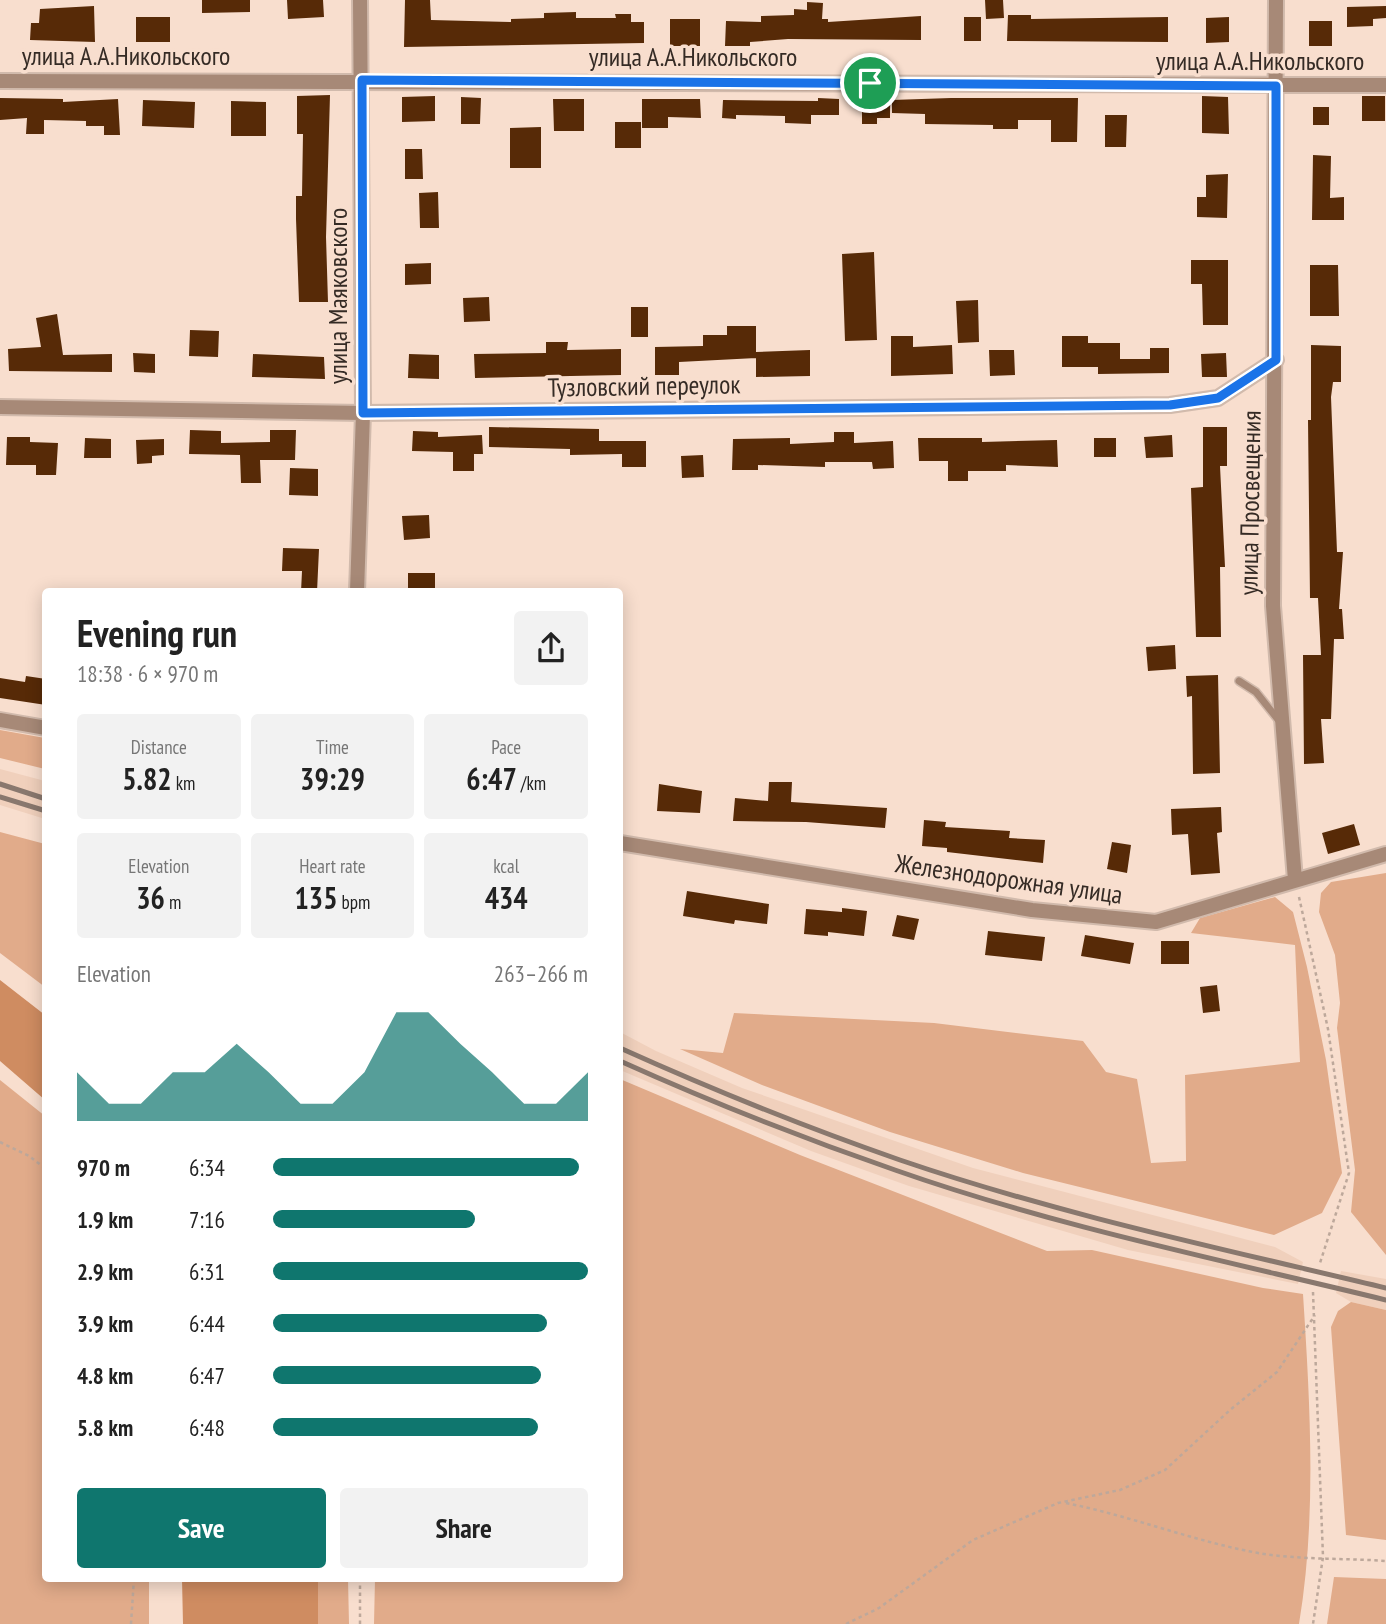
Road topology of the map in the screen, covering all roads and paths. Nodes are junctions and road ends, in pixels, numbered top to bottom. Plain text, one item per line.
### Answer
1 (360, 0) edge
2 (1276, 0) edge
3 (362, 80) junction
4 (0, 81) edge
5 (1386, 85) edge
6 (1276, 86) junction
7 (1276, 360) junction
8 (0, 407) edge
9 (363, 413) junction
10 (357, 588) edge
11 (1239, 681) dead end
12 (0, 720) edge
13 (1283, 726) junction
14 (42, 727) edge
15 (623, 843) edge
16 (1386, 854) edge
17 (1295, 880) junction
18 (0, 1142) edge
19 (42, 1166) edge
20 (1320, 1263) dead end
21 (1313, 1292) dead end
22 (1315, 1315) junction
23 (1063, 1502) junction
24 (1323, 1557) junction
25 (1386, 1561) edge
26 (134, 1582) edge
27 (360, 1582) edge
28 (131, 1624) edge
29 (360, 1624) edge
30 (846, 1624) edge
31 (1313, 1624) edge

1 - 3 street, улица Маяковского
2 - 6 street, улица Просвещения
3 - 4 street, улица А.А.Никольского
3 - 6 street, улица А.А.Никольского
3 - 9 street, улица Маяковского
5 - 6 street, улица А.А.Никольского
6 - 7 street, улица Просвещения
7 - 9 street, Тузловский переулок
7 - 13 street, улица Просвещения
8 - 9 street, Тузловский переулок
9 - 10 street, улица Маяковского
11 - 13 lane
12 - 14 street
13 - 17 street, улица Просвещения
15 - 17 street, Железнодорожная улица
16 - 17 street, Железнодорожная улица
17 - 20 path
18 - 19 path
21 - 22 path
22 - 23 path
22 - 24 path
23 - 24 path
23 - 30 path
24 - 25 path
24 - 31 path
26 - 28 path
27 - 29 path

